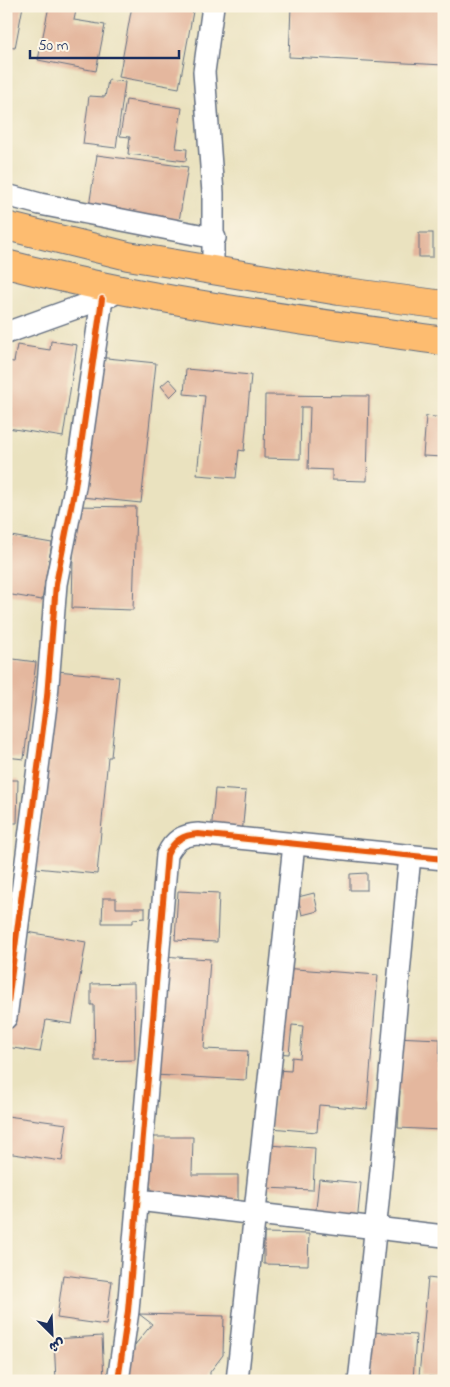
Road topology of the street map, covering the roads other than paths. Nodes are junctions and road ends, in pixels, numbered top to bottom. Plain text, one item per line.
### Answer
1 (213, 6) edge
2 (6, 194) edge
3 (6, 226) edge
4 (214, 238) junction
5 (6, 264) edge
6 (213, 271) junction
7 (113, 295) junction
8 (444, 305) edge
9 (6, 333) edge
10 (444, 341) edge
11 (294, 844) junction
12 (410, 856) junction
13 (444, 859) edge
14 (6, 1018) edge
15 (138, 1200) junction
16 (255, 1214) junction
17 (377, 1228) junction
18 (444, 1236) edge
19 (118, 1381) edge
20 (237, 1381) edge
21 (359, 1381) edge

1 - 4 street
2 - 4 street
3 - 6 highway
4 - 6 street
5 - 7 highway
6 - 8 highway
7 - 9 street
7 - 10 highway
7 - 14 street
11 - 12 street
11 - 15 street
11 - 16 street
12 - 13 street
12 - 17 street
15 - 16 street
15 - 19 street
16 - 17 street
16 - 20 street
17 - 18 street
17 - 21 street

